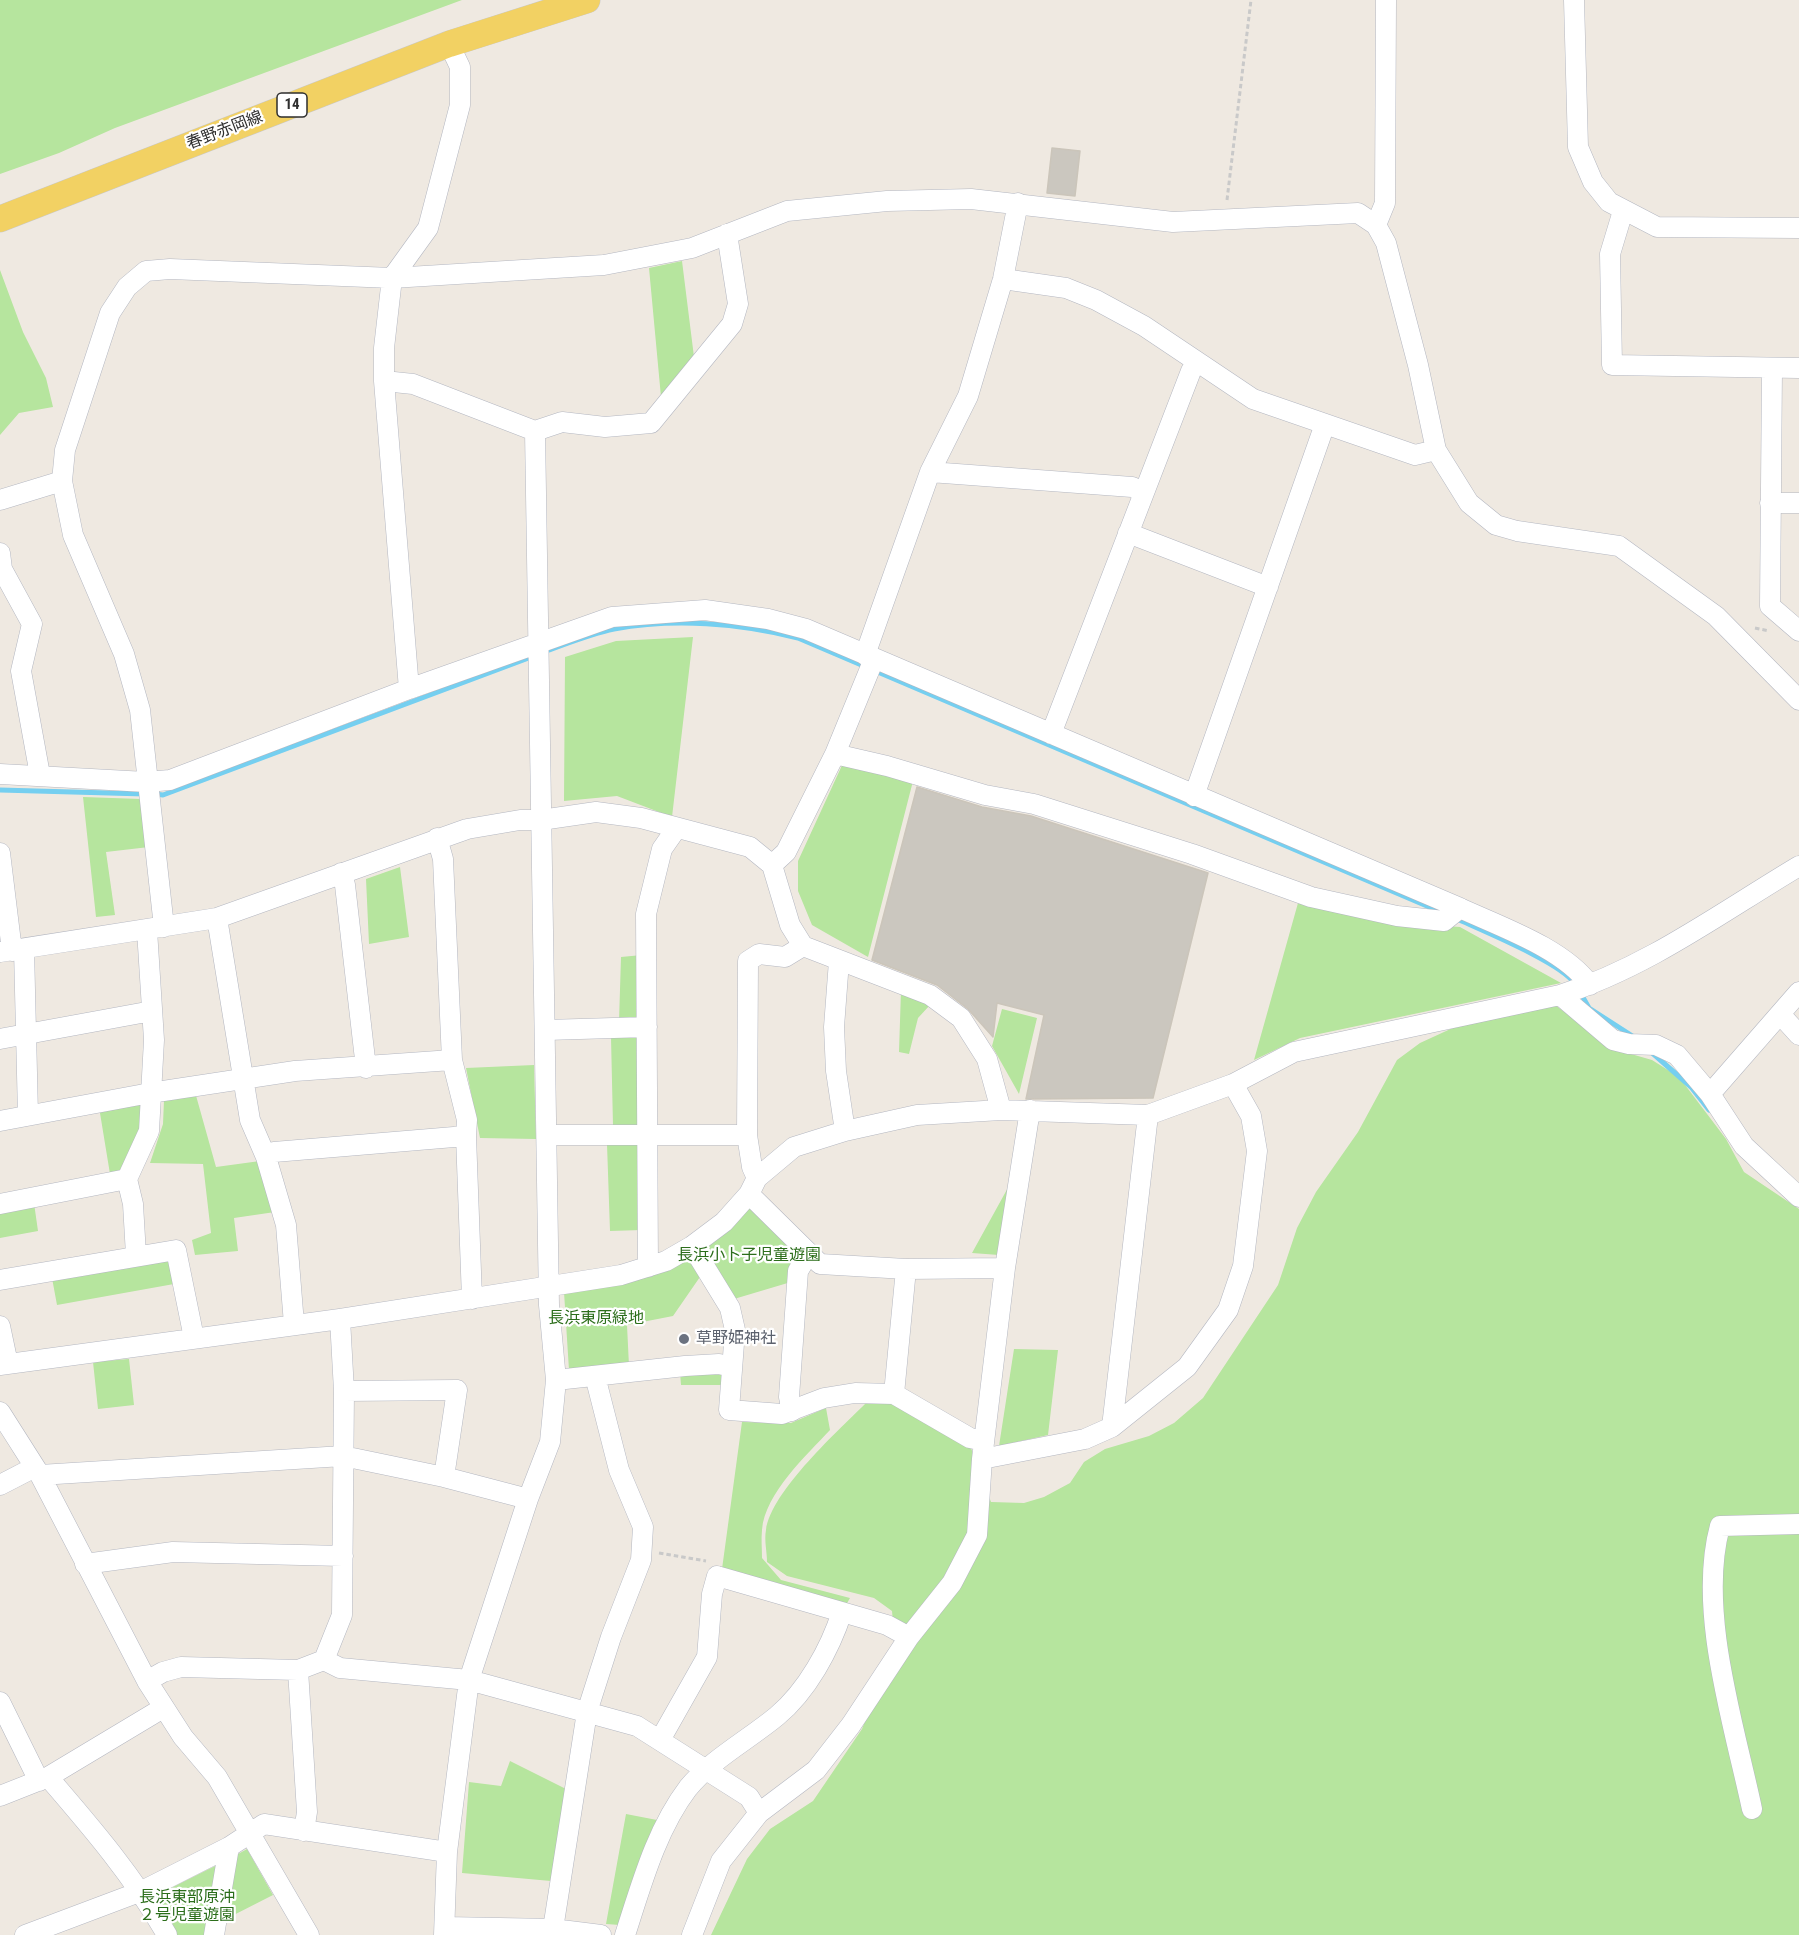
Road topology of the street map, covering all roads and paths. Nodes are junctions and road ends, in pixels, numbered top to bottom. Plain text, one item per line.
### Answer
1 (587, 0) edge
2 (1251, 0) edge
3 (1386, 0) edge
4 (1574, 0) edge
5 (449, 44) junction
6 (1018, 203) junction
7 (1623, 211) junction
8 (0, 219) edge
9 (1224, 219) junction
10 (1376, 225) junction
11 (1799, 228) edge
12 (727, 234) junction
13 (392, 278) junction
14 (1003, 279) junction
15 (1197, 362) junction
16 (1772, 368) junction
17 (1799, 368) edge
18 (384, 381) junction
19 (1325, 424) junction
20 (535, 431) junction
21 (1436, 450) junction
22 (930, 472) junction
23 (62, 481) junction
24 (1144, 492) junction
25 (0, 500) edge
26 (1770, 502) junction
27 (1799, 503) edge
28 (1128, 532) junction
29 (0, 553) edge
30 (1268, 587) junction
31 (1793, 626) edge
32 (1729, 629) junction
33 (539, 651) junction
34 (870, 657) junction
35 (410, 688) junction
36 (1799, 700) edge
37 (1051, 734) junction
38 (835, 754) junction
39 (0, 774) edge
40 (40, 775) junction
41 (146, 782) junction
42 (1194, 796) junction
43 (541, 820) junction
44 (676, 829) junction
45 (437, 838) junction
46 (1, 863) edge
47 (772, 866) junction
48 (1797, 870) edge
49 (341, 873) junction
50 (1460, 908) junction
51 (217, 918) junction
52 (155, 928) junction
53 (803, 946) junction
54 (12, 951) edge
55 (839, 961) junction
56 (1576, 990) junction
57 (1799, 992) edge
58 (152, 1011) junction
59 (1780, 1014) junction
60 (647, 1027) junction
61 (546, 1030) junction
62 (26, 1035) junction
63 (1799, 1035) edge
64 (0, 1039) edge
65 (452, 1060) junction
66 (366, 1068) junction
67 (242, 1081) junction
68 (1233, 1084) junction
69 (150, 1093) junction
70 (1710, 1094) junction
71 (1001, 1110) junction
72 (1030, 1110) junction
73 (28, 1115) junction
74 (1148, 1115) junction
75 (0, 1120) edge
76 (845, 1131) junction
77 (647, 1134) junction
78 (547, 1135) junction
79 (747, 1135) junction
80 (466, 1136) junction
81 (266, 1157) junction
82 (127, 1179) junction
83 (753, 1186) junction
84 (1799, 1197) edge
85 (0, 1204) edge
86 (692, 1246) junction
87 (808, 1253) junction
88 (136, 1255) junction
89 (648, 1267) junction
90 (1005, 1268) junction
91 (906, 1269) junction
92 (0, 1280) edge
93 (549, 1285) junction
94 (472, 1299) junction
95 (340, 1320) junction
96 (294, 1324) junction
97 (0, 1326) edge
98 (194, 1338) junction
99 (4, 1364) edge
100 (732, 1367) junction
101 (595, 1376) junction
102 (556, 1380) junction
103 (344, 1391) junction
104 (894, 1394) junction
105 (792, 1411) junction
106 (0, 1412) edge
107 (1112, 1427) junction
108 (983, 1450) junction
109 (344, 1456) junction
110 (36, 1471) junction
111 (444, 1477) junction
112 (0, 1485) edge
113 (528, 1499) junction
114 (1799, 1524) edge
115 (642, 1550) junction
116 (343, 1556) junction
117 (85, 1564) junction
118 (717, 1576) junction
119 (842, 1612) junction
120 (909, 1637) junction
121 (324, 1660) junction
122 (298, 1671) junction
123 (469, 1680) junction
124 (147, 1681) junction
125 (0, 1702) edge
126 (163, 1708) junction
127 (587, 1712) junction
128 (660, 1740) junction
129 (707, 1770) junction
130 (43, 1779) junction
131 (0, 1796) edge
132 (1752, 1809) dead end
133 (759, 1813) junction
134 (304, 1831) junction
135 (249, 1832) junction
136 (229, 1847) junction
137 (447, 1852) junction
138 (142, 1891) junction
139 (552, 1929) junction
140 (445, 1931) edge
141 (25, 1935) edge
142 (167, 1935) edge
143 (214, 1935) edge
144 (309, 1935) edge
145 (601, 1935) edge
146 (625, 1935) edge
147 (692, 1935) edge

1 - 5 main road, 春野赤岡線 / 14
2 - 9 path
3 - 10 street
4 - 7 street
5 - 8 main road, 春野赤岡線 / 14
5 - 13 street
6 - 9 street
6 - 12 street
6 - 14 street
7 - 11 street
7 - 16 street
9 - 10 street
10 - 21 street
12 - 13 street
12 - 20 street
13 - 18 street
13 - 23 street
14 - 15 street
14 - 22 street
15 - 19 street
15 - 24 street
16 - 17 street
16 - 26 street
18 - 20 street
18 - 35 street
19 - 21 street
19 - 30 street
20 - 33 street
21 - 32 street
22 - 24 street
22 - 34 street
23 - 25 street
23 - 41 street
24 - 28 street
26 - 27 street
26 - 31 street
28 - 30 street
28 - 37 street
29 - 40 street
30 - 42 street
31 - 32 path
32 - 36 street
33 - 34 street
33 - 35 street
33 - 43 street
34 - 37 street
34 - 38 street
35 - 41 street
37 - 42 street
38 - 47 street
38 - 50 street
39 - 40 street
40 - 41 street
41 - 52 street
42 - 50 street
43 - 44 street
43 - 45 street
43 - 61 street
44 - 47 street
44 - 60 street
45 - 49 street
45 - 65 street
46 - 54 street
47 - 53 street
48 - 56 street
49 - 51 street
49 - 66 street
50 - 56 street
51 - 52 street
51 - 67 street
52 - 54 street
52 - 58 street
53 - 55 street
53 - 79 street
54 - 62 street
55 - 71 street
55 - 76 street
56 - 68 street
56 - 70 street
57 - 59 street
58 - 62 street
58 - 69 street
59 - 63 street
59 - 70 street
60 - 61 street
60 - 77 street
61 - 78 street
62 - 64 street
62 - 73 street
65 - 66 street
65 - 80 street
66 - 67 street
67 - 69 street
67 - 81 street
68 - 74 street
68 - 107 street
69 - 73 street
69 - 82 street
70 - 84 street
71 - 72 street
71 - 76 street
72 - 74 street
72 - 90 street
73 - 75 street
74 - 107 street
76 - 83 street
77 - 78 street
77 - 79 street
77 - 89 street
78 - 93 street
79 - 83 street
80 - 81 street
80 - 94 street
81 - 96 street
82 - 85 street
82 - 88 street
83 - 86 street
83 - 87 street
86 - 89 street
86 - 100 street
87 - 91 street
87 - 105 street
88 - 92 street
88 - 98 street
89 - 93 street
90 - 91 street
90 - 108 street
91 - 104 street
93 - 94 street
93 - 102 street
94 - 95 street
95 - 96 street
95 - 103 street
96 - 98 street
97 - 99 street
98 - 99 street
100 - 101 street
100 - 105 street
101 - 102 street
101 - 115 street
102 - 113 street
103 - 109 street
103 - 111 street
104 - 105 street
104 - 108 street
106 - 110 street
107 - 108 street
108 - 120 street
109 - 110 street
109 - 111 street
109 - 116 street
110 - 112 street
110 - 117 street
111 - 113 street
113 - 123 street
114 - 132 street
115 - 118 path
115 - 127 street
116 - 117 street
116 - 121 street
117 - 124 street
118 - 119 street
118 - 128 street
119 - 120 street
119 - 129 street
120 - 133 street
121 - 122 street
121 - 123 street
122 - 124 street
122 - 134 street
123 - 127 street
123 - 137 street
124 - 126 street
125 - 130 street
126 - 130 street
126 - 135 street
127 - 128 street
127 - 139 street
128 - 129 street
129 - 133 street
129 - 146 street
130 - 131 street
130 - 138 street
133 - 147 street
134 - 135 street
134 - 137 street
135 - 136 street
135 - 144 street
136 - 138 street
136 - 143 street
137 - 140 street
138 - 141 street
138 - 142 street
139 - 140 street
139 - 145 street

